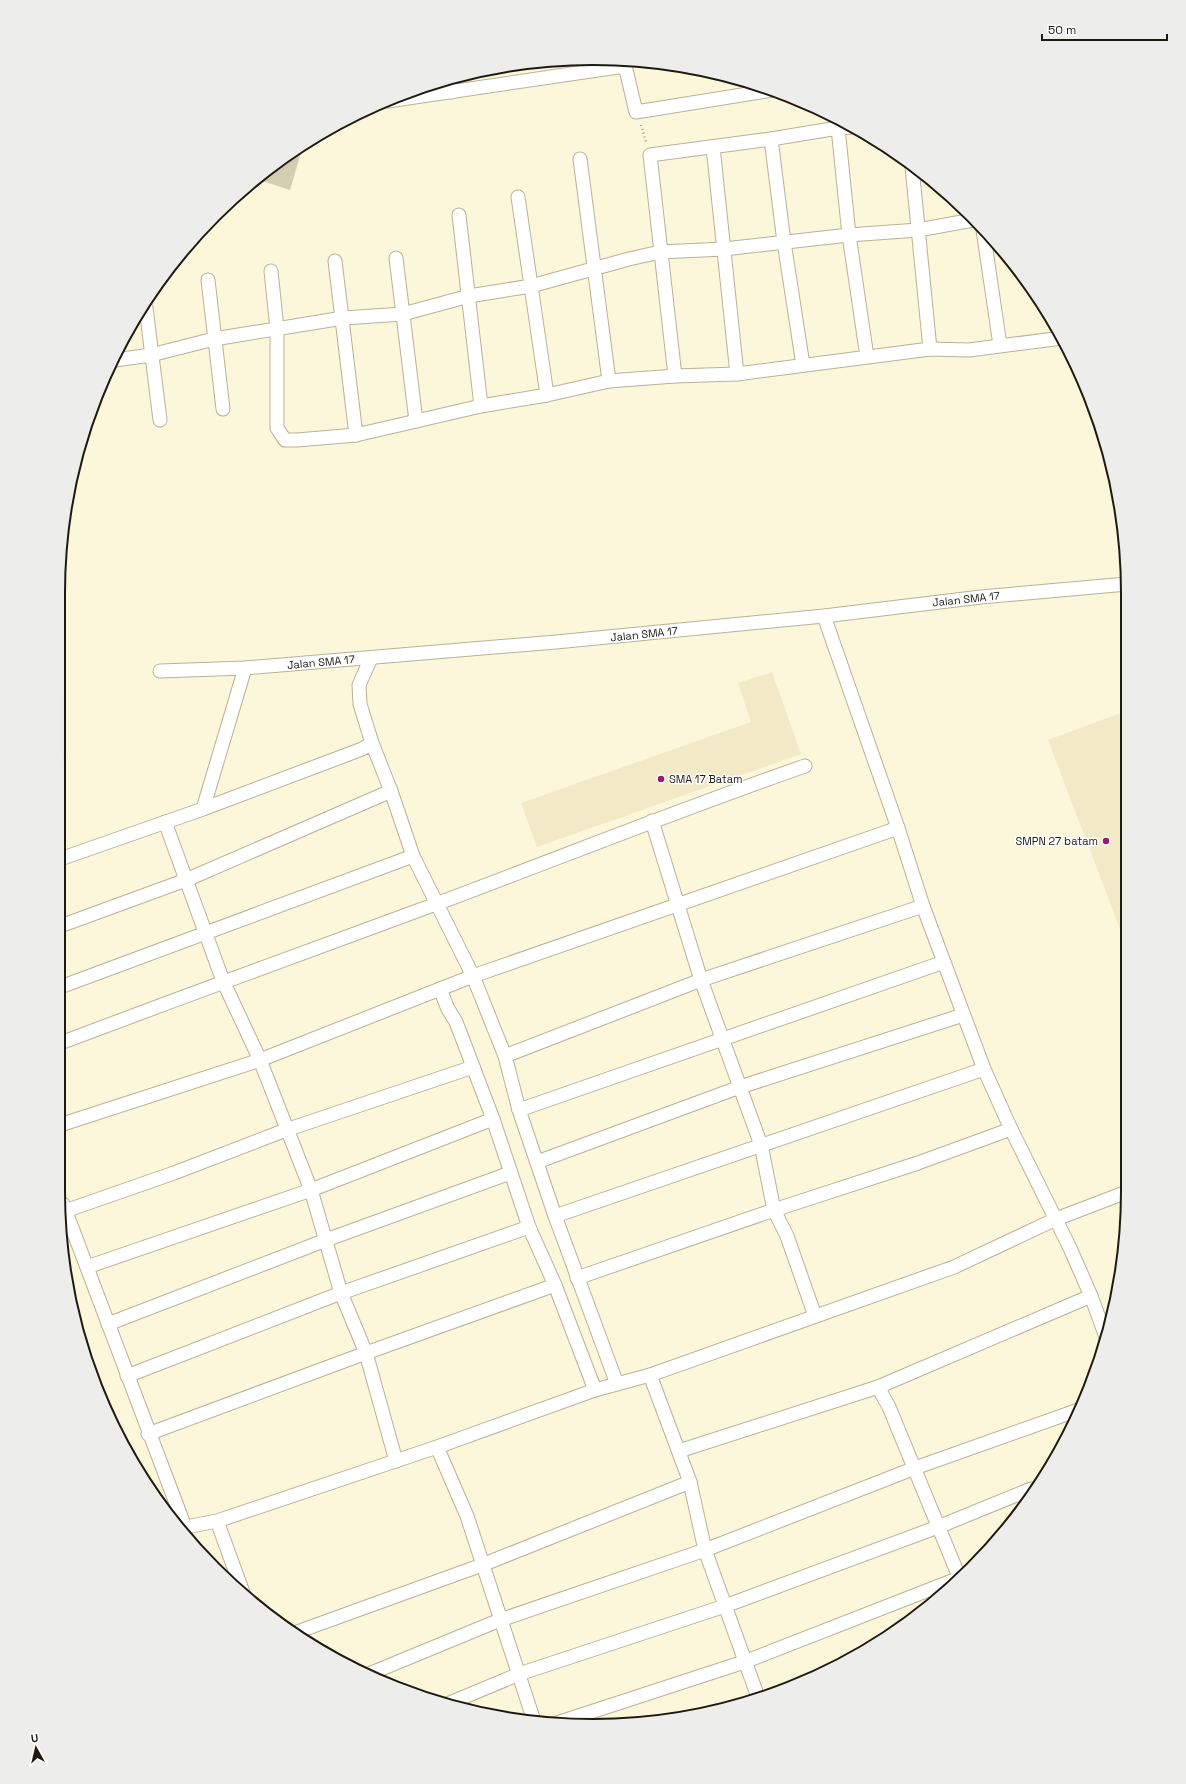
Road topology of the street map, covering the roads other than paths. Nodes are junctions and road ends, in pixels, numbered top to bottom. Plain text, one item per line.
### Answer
1 (614, 66) edge
2 (624, 66) edge
3 (451, 85) edge
4 (452, 92) junction
5 (760, 92) edge
6 (410, 98) edge
7 (838, 128) junction
8 (842, 128) edge
9 (771, 139) junction
10 (712, 147) junction
11 (580, 159) dead end
12 (913, 173) edge
13 (518, 197) dead end
14 (459, 216) dead end
15 (967, 221) edge
16 (918, 230) junction
17 (849, 235) junction
18 (983, 238) edge
19 (784, 242) junction
20 (724, 249) junction
21 (660, 252) junction
22 (396, 258) dead end
23 (335, 262) dead end
24 (595, 269) junction
25 (271, 271) dead end
26 (208, 280) dead end
27 (531, 286) junction
28 (469, 296) junction
29 (146, 312) edge
30 (403, 314) junction
31 (343, 318) junction
32 (277, 329) junction
33 (1056, 339) edge
34 (214, 340) junction
35 (1000, 345) junction
36 (930, 349) junction
37 (151, 355) junction
38 (867, 357) junction
39 (119, 359) edge
40 (803, 365) junction
41 (737, 374) junction
42 (675, 376) junction
43 (609, 382) junction
44 (547, 395) junction
45 (481, 406) junction
46 (223, 409) dead end
47 (160, 420) dead end
48 (416, 421) junction
49 (356, 435) junction
50 (1121, 585) edge
51 (824, 616) junction
52 (371, 658) junction
53 (245, 668) junction
54 (160, 671) dead end
55 (372, 743) junction
56 (805, 766) dead end
57 (391, 791) junction
58 (203, 808) junction
59 (652, 821) junction
60 (165, 822) junction
61 (898, 828) junction
62 (413, 856) junction
63 (65, 857) edge
64 (186, 880) junction
65 (437, 904) junction
66 (677, 904) junction
67 (923, 906) junction
68 (65, 924) edge
69 (206, 933) junction
70 (944, 962) junction
71 (473, 976) junction
72 (701, 980) junction
73 (223, 981) junction
74 (65, 985) edge
75 (440, 989) junction
76 (963, 1015) junction
77 (722, 1040) junction
78 (65, 1041) edge
79 (505, 1056) junction
80 (260, 1060) junction
81 (473, 1067) junction
82 (984, 1069) junction
83 (740, 1087) junction
84 (519, 1110) junction
85 (493, 1119) junction
86 (65, 1123) edge
87 (1011, 1129) junction
88 (286, 1130) junction
89 (761, 1145) junction
90 (537, 1162) junction
91 (510, 1172) junction
92 (311, 1190) junction
93 (1121, 1194) edge
94 (65, 1208) edge
95 (774, 1210) junction
96 (66, 1212) edge
97 (555, 1216) junction
98 (1056, 1219) junction
99 (529, 1227) junction
100 (326, 1240) junction
101 (87, 1267) junction
102 (578, 1278) junction
103 (555, 1285) junction
104 (341, 1293) junction
105 (1091, 1296) junction
106 (815, 1316) junction
107 (108, 1324) junction
108 (1103, 1328) edge
109 (366, 1353) junction
110 (650, 1375) junction
111 (127, 1376) junction
112 (617, 1384) junction
113 (878, 1387) junction
114 (595, 1390) junction
115 (1073, 1412) edge
116 (148, 1434) junction
117 (437, 1447) junction
118 (679, 1451) junction
119 (396, 1461) junction
120 (914, 1468) junction
121 (690, 1482) junction
122 (1027, 1491) edge
123 (180, 1519) edge
124 (217, 1521) junction
125 (186, 1527) edge
126 (938, 1527) junction
127 (705, 1550) junction
128 (482, 1565) junction
129 (958, 1572) edge
130 (239, 1582) edge
131 (945, 1584) edge
132 (725, 1606) junction
133 (500, 1620) junction
134 (301, 1631) edge
135 (744, 1662) junction
136 (374, 1672) edge
137 (519, 1674) junction
138 (756, 1693) edge
139 (454, 1700) edge
140 (532, 1715) edge
141 (571, 1718) edge

1 - 4 street
2 - 5 street
3 - 4 street
4 - 6 street
7 - 8 street
7 - 9 street
7 - 17 street
9 - 10 street
9 - 19 street
10 - 20 street
10 - 21 street
11 - 24 street
12 - 16 street
13 - 27 street
14 - 28 street
15 - 16 street
16 - 17 street
16 - 36 street
17 - 19 street
17 - 38 street
18 - 35 street
19 - 20 street
19 - 40 street
20 - 21 street
20 - 41 street
21 - 24 street
21 - 42 street
22 - 30 street
23 - 31 street
24 - 27 street
24 - 43 street
25 - 32 street
26 - 34 street
27 - 28 street
27 - 44 street
28 - 30 street
28 - 45 street
29 - 37 street
30 - 31 street
30 - 48 street
31 - 32 street
31 - 49 street
32 - 34 street
32 - 49 street
33 - 35 street
34 - 37 street
34 - 46 street
35 - 36 street
36 - 38 street
37 - 39 street
37 - 47 street
38 - 40 street
40 - 41 street
41 - 42 street
42 - 43 street
43 - 44 street
44 - 45 street
45 - 48 street
48 - 49 street
50 - 51 street, Jalan SMA 17
51 - 52 street, Jalan SMA 17
51 - 61 street
52 - 53 street, Jalan SMA 17
52 - 55 street
53 - 54 street, Jalan SMA 17
53 - 58 street
55 - 57 street
55 - 58 street
56 - 59 street
57 - 62 street
57 - 64 street
58 - 60 street
59 - 65 street
59 - 66 street
60 - 63 street
60 - 64 street
61 - 66 street
61 - 67 street
62 - 65 street
62 - 69 street
64 - 68 street
64 - 69 street
65 - 71 street
65 - 73 street
66 - 71 street
66 - 72 street
67 - 70 street
67 - 72 street
69 - 73 street
69 - 74 street
70 - 76 street
70 - 77 street
71 - 75 street
71 - 79 street
72 - 77 street
72 - 79 street
73 - 78 street
73 - 80 street
75 - 80 street
75 - 81 street
76 - 82 street
76 - 83 street
77 - 83 street
77 - 84 street
79 - 84 street
80 - 86 street
80 - 88 street
81 - 85 street
81 - 88 street
82 - 87 street
82 - 89 street
83 - 89 street
83 - 90 street
84 - 90 street
85 - 91 street
85 - 92 street
87 - 95 street
87 - 98 street
88 - 92 street
88 - 94 street
89 - 95 street
89 - 97 street
90 - 97 street
91 - 99 street
91 - 100 street
92 - 100 street
92 - 101 street
93 - 98 street
95 - 102 street
95 - 106 street
96 - 101 street
97 - 102 street
98 - 105 street
98 - 106 street
99 - 103 street
99 - 104 street
100 - 104 street
100 - 107 street
101 - 107 street
102 - 112 street
103 - 109 street
103 - 114 street
104 - 109 street
104 - 111 street
105 - 108 street
105 - 113 street
106 - 110 street
107 - 111 street
109 - 116 street
109 - 119 street
110 - 112 street
110 - 118 street
111 - 116 street
112 - 114 street
113 - 118 street
113 - 120 street
114 - 117 street
115 - 120 street
116 - 123 street
117 - 119 street
117 - 128 street
118 - 121 street
119 - 124 street
120 - 126 street
120 - 127 street
121 - 127 street
121 - 128 street
122 - 126 street
124 - 125 street
124 - 130 street
126 - 129 street
126 - 132 street
127 - 132 street
127 - 133 street
128 - 133 street
128 - 134 street
131 - 135 street
132 - 135 street
132 - 137 street
133 - 136 street
133 - 137 street
135 - 138 street
135 - 141 street
137 - 139 street
137 - 140 street

